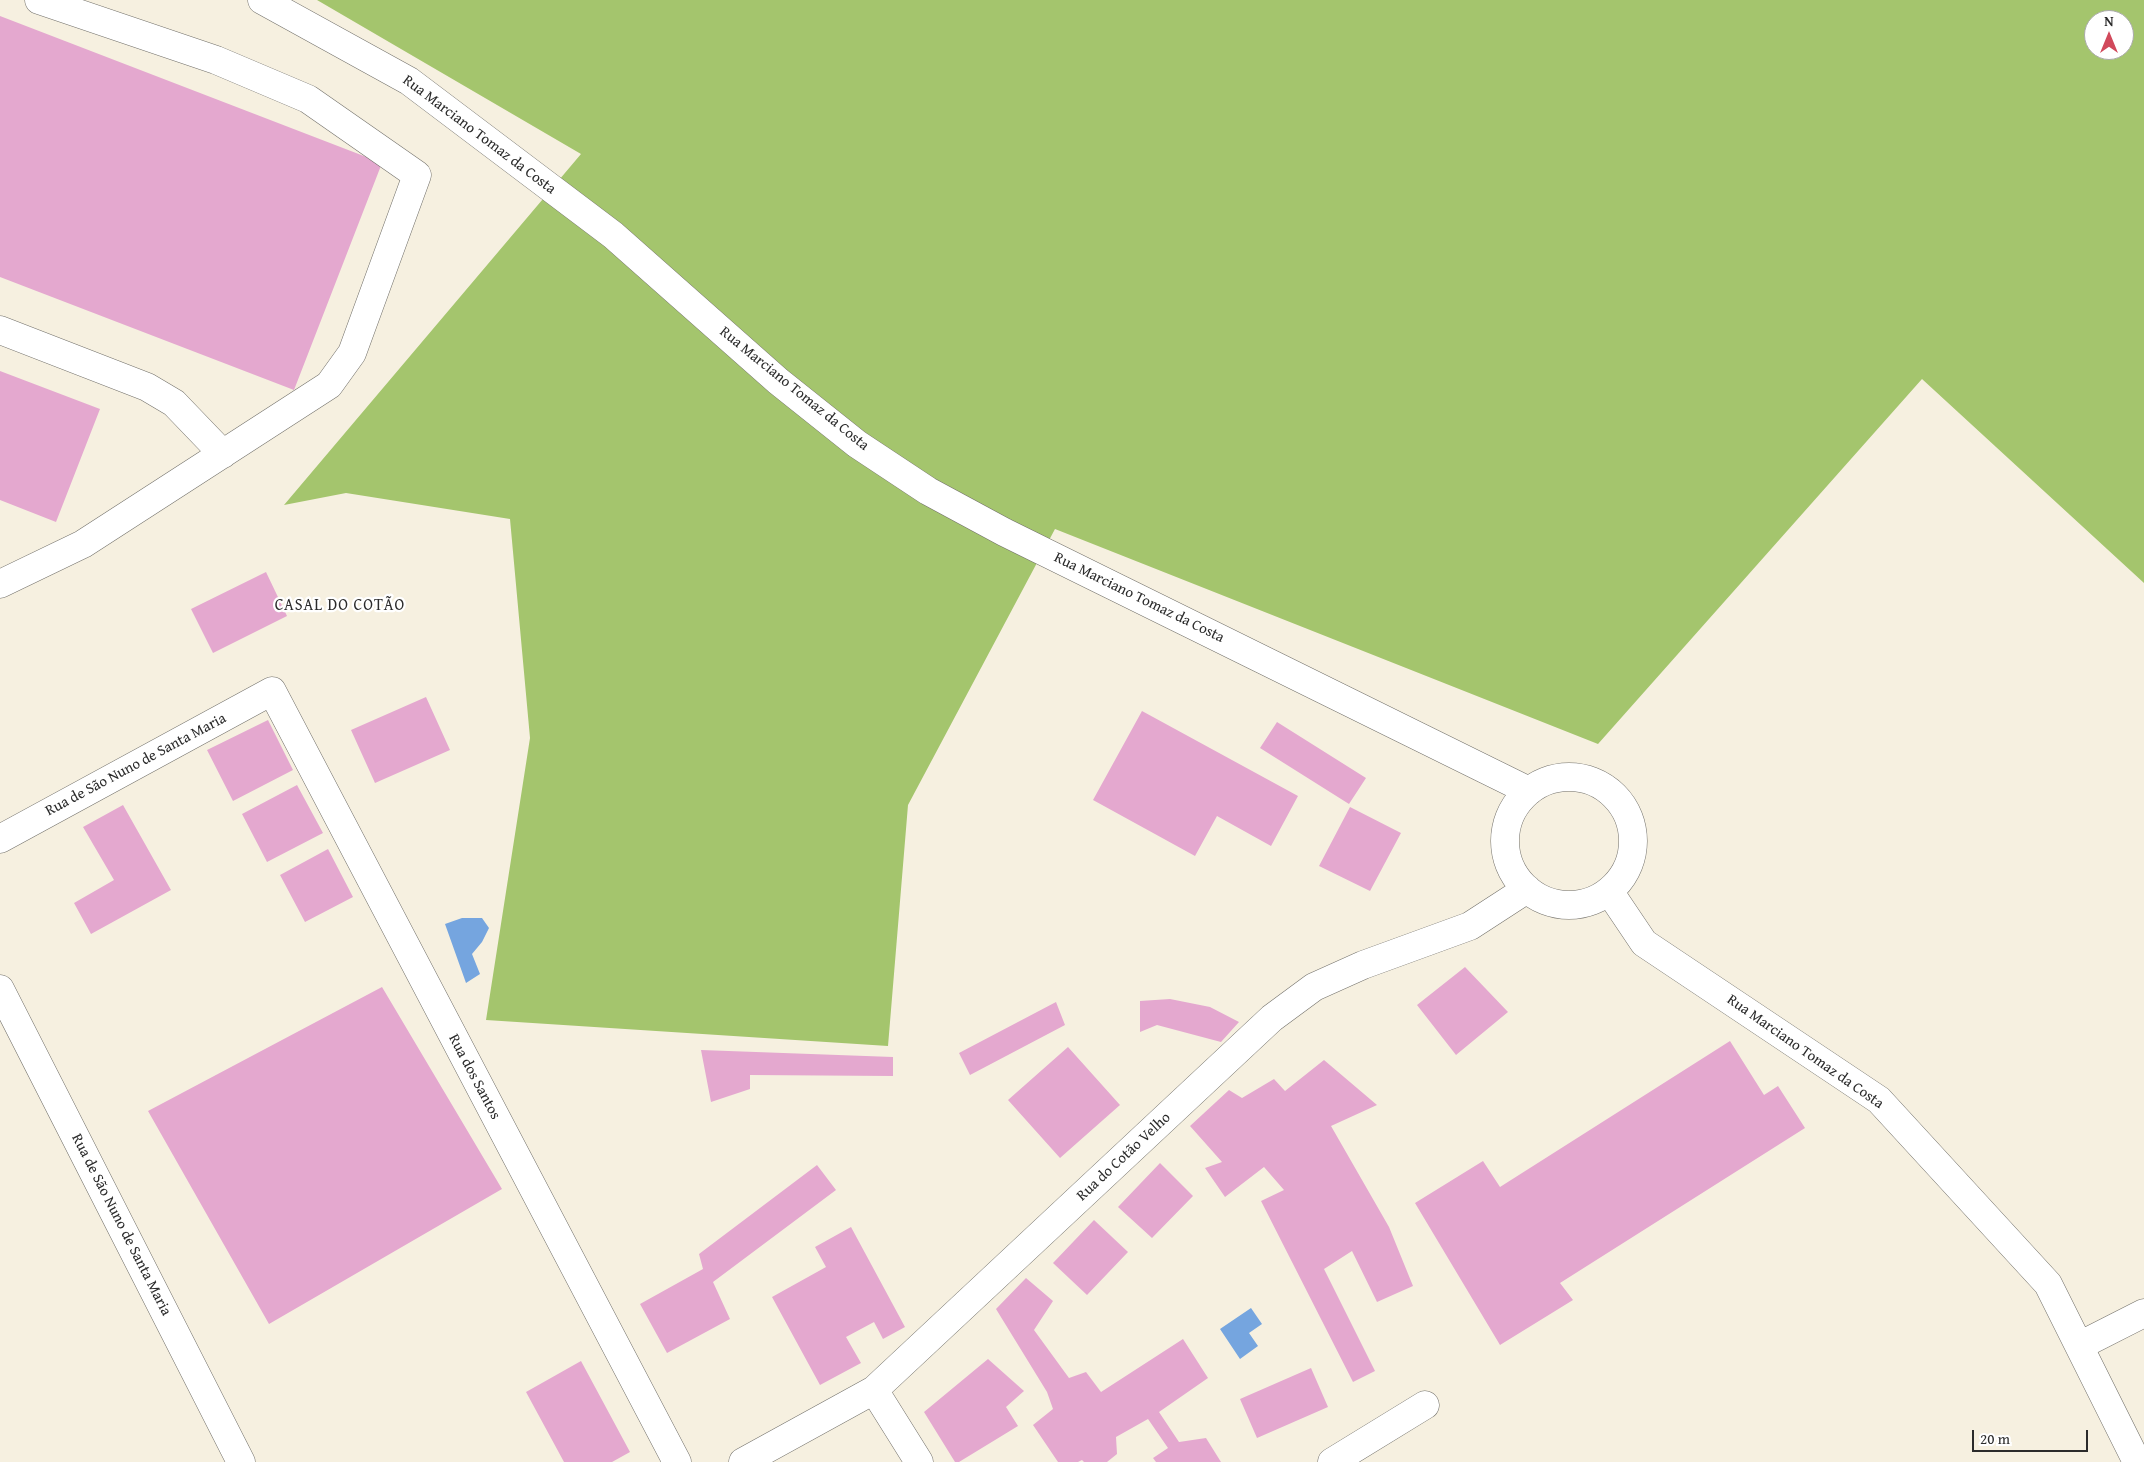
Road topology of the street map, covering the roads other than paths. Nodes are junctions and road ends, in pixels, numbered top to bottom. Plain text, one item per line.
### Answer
1 (40, 0) edge
2 (262, 0) edge
3 (0, 330) edge
4 (224, 454) junction
5 (0, 584) edge
6 (272, 692) joint
7 (1530, 791) junction
8 (0, 839) edge
9 (1527, 889) junction
10 (1609, 892) junction
11 (0, 990) edge
12 (2144, 1313) edge
13 (2079, 1346) junction
14 (874, 1390) junction
15 (1425, 1405) dead end
16 (241, 1462) edge
17 (677, 1462) edge
18 (743, 1462) edge
19 (919, 1462) edge
20 (1332, 1462) edge
21 (2137, 1462) edge

1 - 4 street
2 - 7 street, Rua Marciano Tomaz da Costa
3 - 4 street
4 - 5 street
6 - 8 street, Rua de São Nuno de Santa Maria
6 - 17 street, Rua dos Santos
7 - 9 street
7 - 10 street
9 - 10 street
9 - 14 street, Rua do Cotão Velho
10 - 13 street, Rua Marciano Tomaz da Costa
11 - 16 street, Rua de São Nuno de Santa Maria
12 - 13 street
13 - 21 street, Rua Marciano Tomaz da Costa
14 - 18 street, Rua do Cotão Velho
14 - 19 street
15 - 20 street

